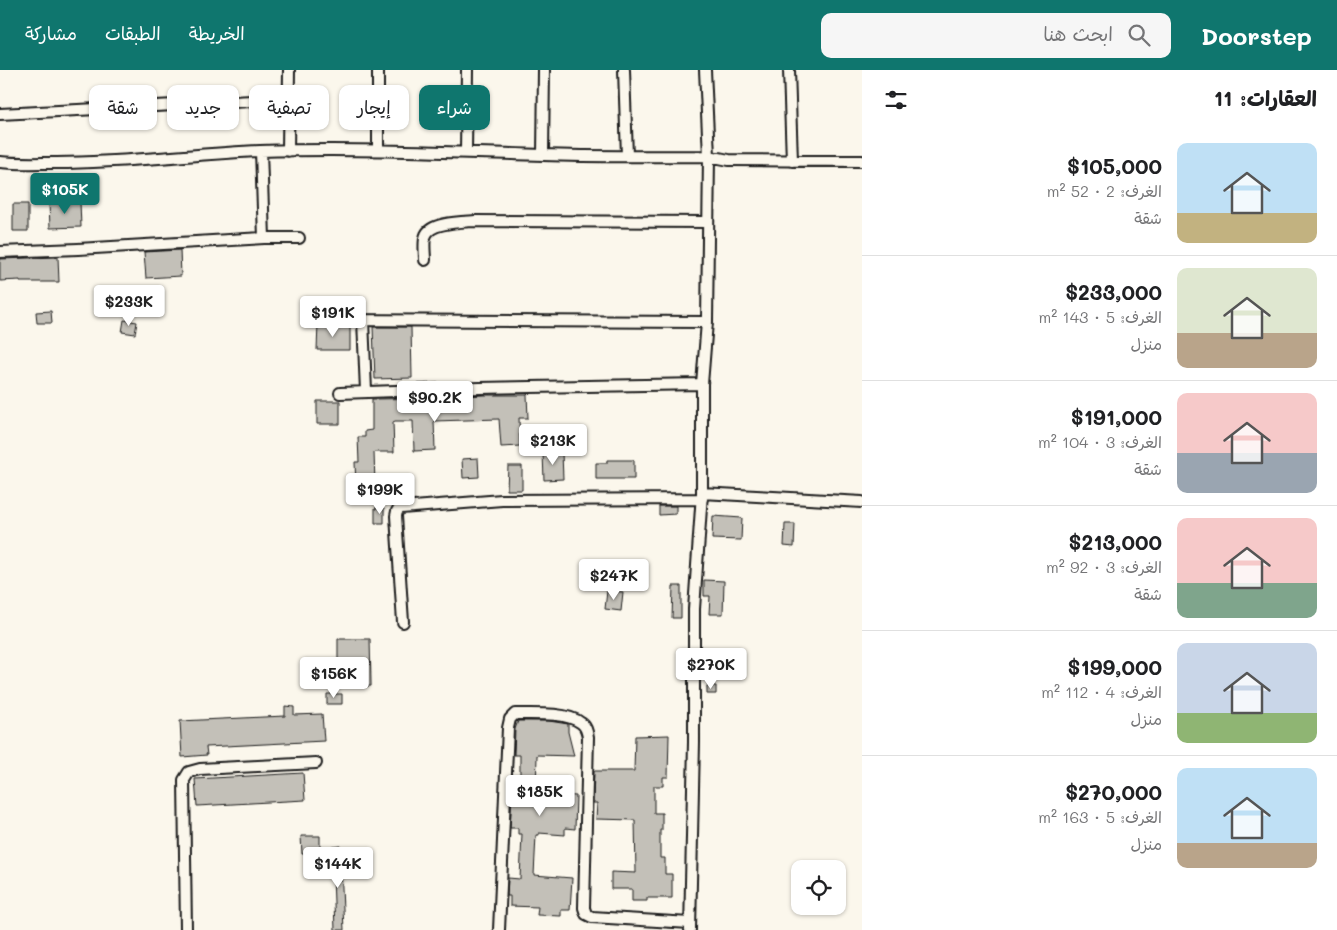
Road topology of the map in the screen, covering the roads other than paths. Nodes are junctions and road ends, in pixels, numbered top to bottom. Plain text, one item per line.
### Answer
1 (289, 70) edge
2 (378, 70) edge
3 (467, 70) edge
4 (544, 70) edge
5 (624, 70) edge
6 (705, 70) edge
7 (788, 70) edge
8 (289, 85) edge
9 (249, 101) edge
10 (0, 114) edge
11 (288, 130) edge
12 (378, 150) junction
13 (261, 151) junction
14 (288, 151) junction
15 (466, 152) junction
16 (543, 155) junction
17 (627, 156) junction
18 (708, 156) junction
19 (792, 161) junction
20 (862, 161) edge
21 (0, 162) edge
22 (708, 222) junction
23 (264, 238) junction
24 (299, 238) dead end
25 (0, 252) edge
26 (425, 260) dead end
27 (334, 320) dead end
28 (363, 320) junction
29 (707, 322) junction
30 (702, 384) junction
31 (366, 392) junction
32 (340, 393) dead end
33 (702, 496) junction
34 (862, 502) edge
35 (403, 622) dead end
36 (316, 763) dead end
37 (690, 927) edge
38 (186, 930) edge
39 (499, 930) edge

1 - 8 street
2 - 12 street
3 - 15 street
4 - 16 street
5 - 17 street
6 - 18 street
7 - 19 street
9 - 10 street
11 - 14 street
12 - 14 street
12 - 15 street
13 - 14 street
13 - 21 street
13 - 23 street
15 - 16 street
16 - 17 street
17 - 18 street
18 - 19 street
18 - 22 street
19 - 20 street
22 - 26 street
22 - 29 street
23 - 24 street
23 - 25 street
27 - 28 street
28 - 29 street
28 - 31 street
29 - 30 street
30 - 31 street
30 - 33 street
31 - 32 street
33 - 34 street
33 - 35 street
33 - 37 street
36 - 38 street
37 - 39 street

